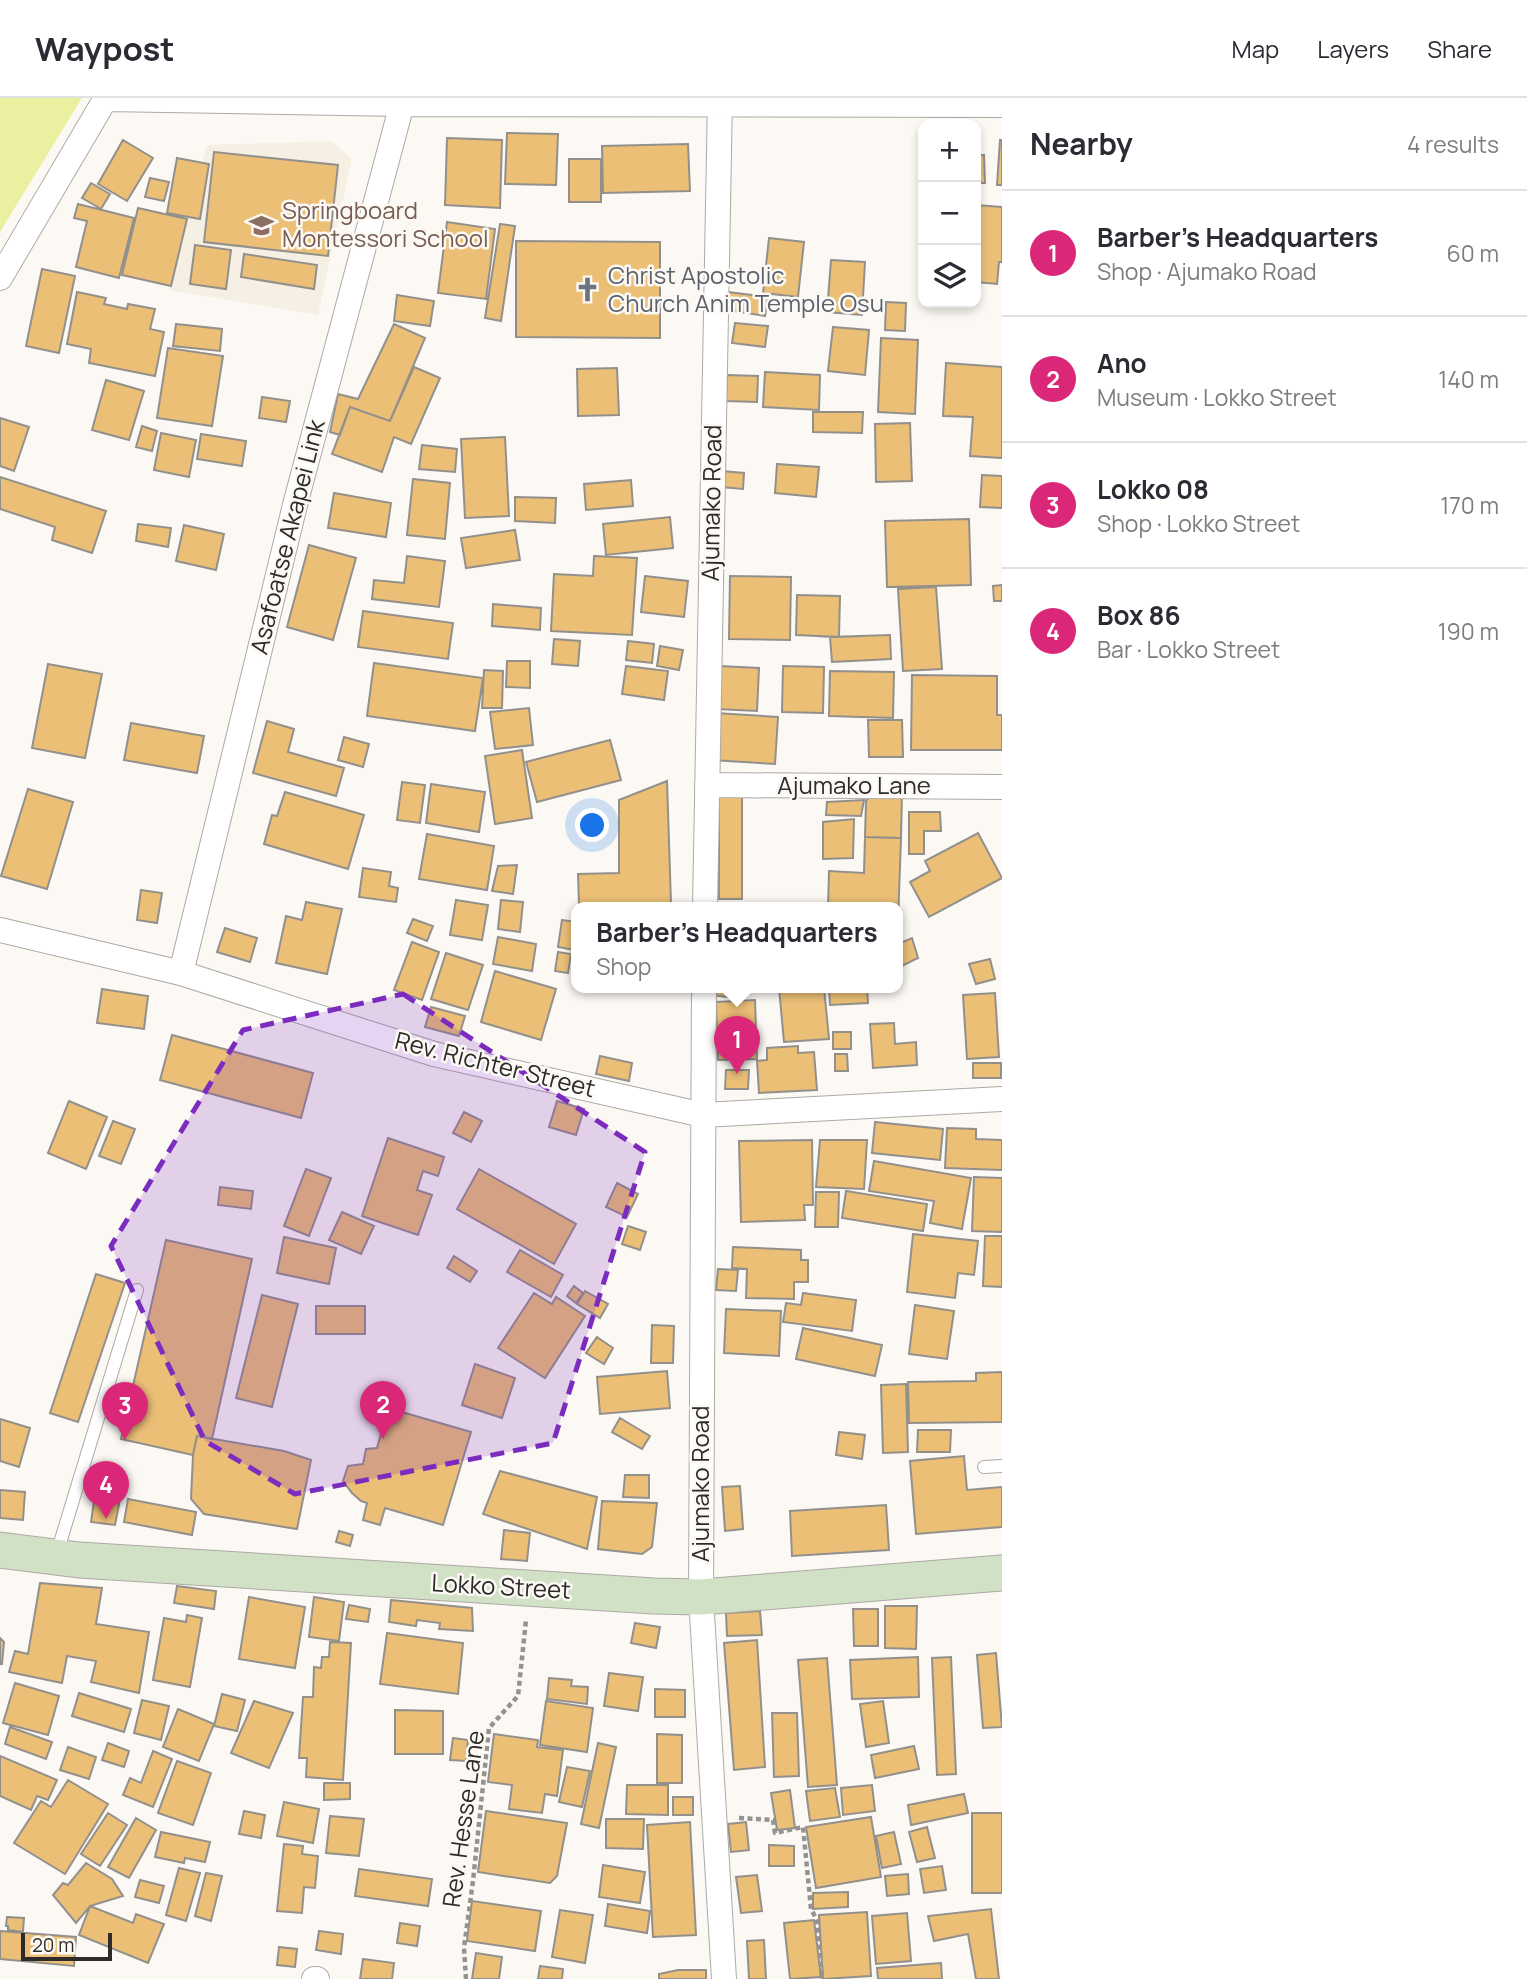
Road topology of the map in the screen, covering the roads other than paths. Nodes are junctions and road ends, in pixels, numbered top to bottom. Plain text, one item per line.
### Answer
1 (106, 99) edge
2 (720, 101) edge
3 (402, 104) junction
4 (1002, 105) edge
5 (0, 278) edge
6 (707, 785) junction
7 (1002, 787) edge
8 (705, 902) edge
9 (0, 930) edge
10 (181, 973) junction
11 (704, 993) edge
12 (1002, 1099) edge
13 (703, 1115) junction
14 (137, 1290) dead end
15 (1002, 1466) edge
16 (984, 1467) dead end
17 (0, 1550) edge
18 (56, 1557) junction
19 (1002, 1573) edge
20 (701, 1597) junction
21 (724, 1979) edge

1 - 3 street
1 - 5 street
2 - 3 street
2 - 4 street
2 - 6 street, Ajumako Road
3 - 10 street, Asafoatse Akapei Link
6 - 7 street, Ajumako Lane
6 - 8 street, Ajumako Road
9 - 10 street, Rev. Richter Street
10 - 13 street, Rev. Richter Street
11 - 13 street, Ajumako Road
12 - 13 street, Rev. Richter Street
13 - 20 street, Ajumako Road
14 - 18 lane
15 - 16 lane
17 - 18 main road, Lokko Street
18 - 20 main road, Lokko Street
19 - 20 main road, Lokko Street
20 - 21 street, Ajumako Road

